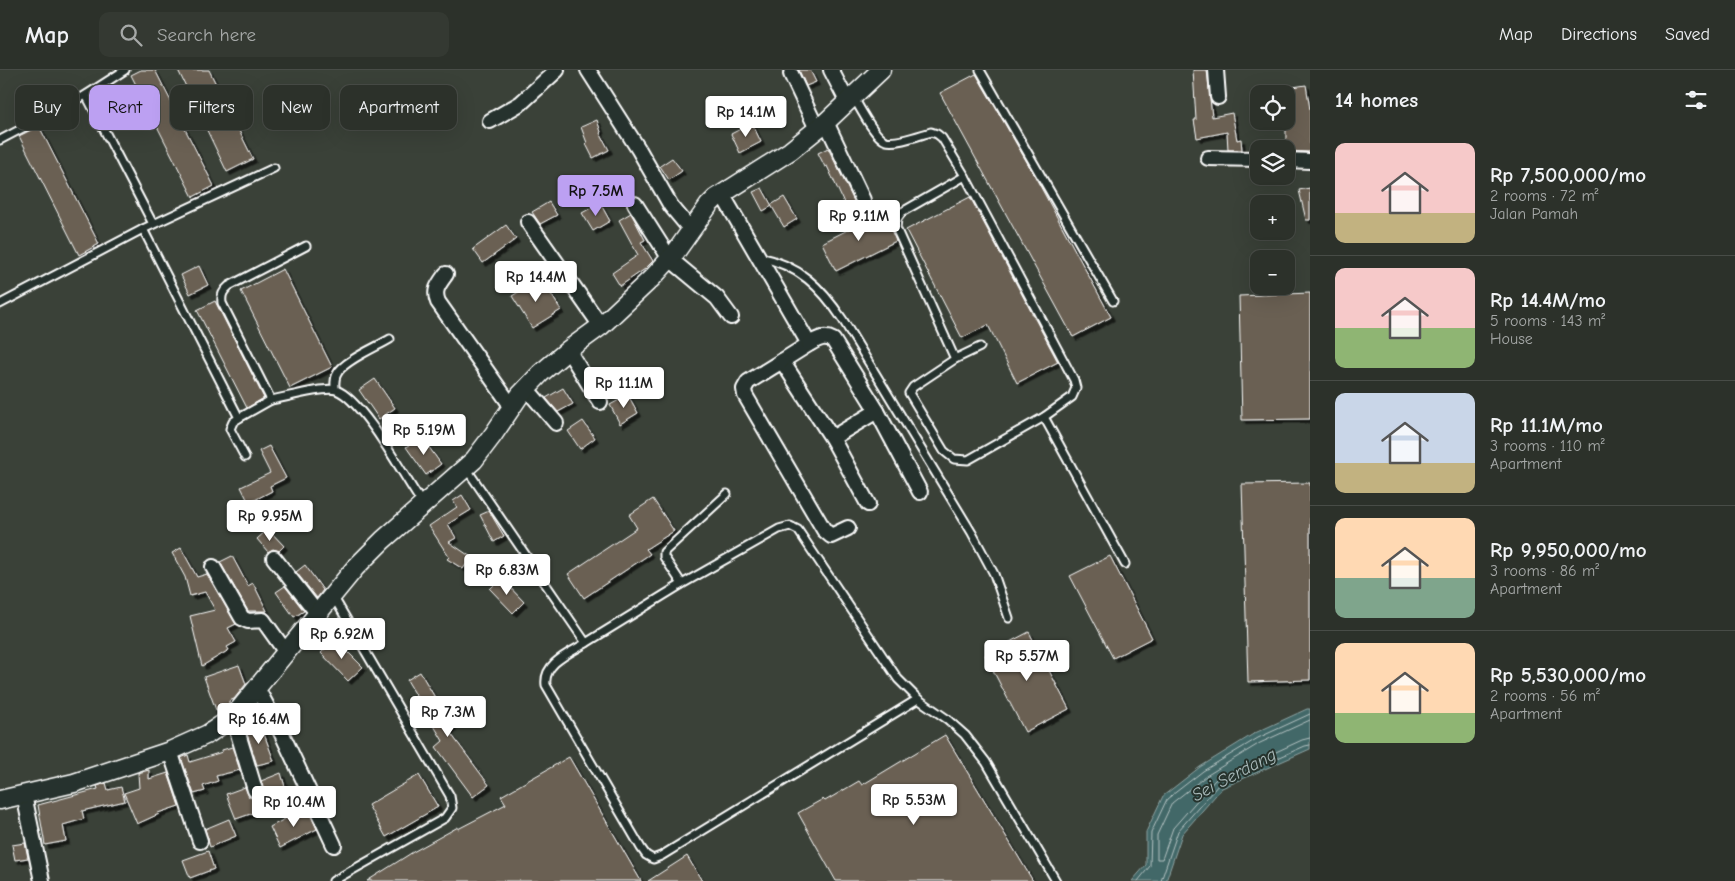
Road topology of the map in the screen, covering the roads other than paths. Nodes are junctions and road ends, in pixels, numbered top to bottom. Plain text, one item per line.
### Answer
1 (125, 70) edge
2 (558, 70) edge
3 (588, 70) edge
4 (831, 70) edge
5 (841, 70) edge
6 (881, 70) edge
7 (980, 70) edge
8 (1216, 70) edge
9 (791, 74) dead end
10 (86, 95) junction
11 (1218, 97) dead end
12 (850, 100) junction
13 (490, 122) dead end
14 (821, 126) junction
15 (0, 140) edge
16 (1208, 158) dead end
17 (1250, 159) edge
18 (1295, 160) edge
19 (1310, 161) edge
20 (274, 168) dead end
21 (965, 176) junction
22 (722, 194) junction
23 (862, 200) dead end
24 (635, 204) dead end
25 (528, 222) dead end
26 (153, 224) junction
27 (143, 229) junction
28 (691, 230) junction
29 (306, 246) dead end
30 (758, 257) junction
31 (670, 259) junction
32 (446, 274) dead end
33 (1113, 301) dead end
34 (0, 304) edge
35 (732, 317) dead end
36 (601, 326) junction
37 (390, 339) dead end
38 (809, 344) junction
39 (980, 347) dead end
40 (568, 350) junction
41 (955, 359) junction
42 (782, 360) junction
43 (526, 388) junction
44 (335, 390) junction
45 (271, 400) junction
46 (600, 402) dead end
47 (512, 407) junction
48 (877, 411) junction
49 (1044, 417) junction
50 (240, 418) junction
51 (556, 424) dead end
52 (832, 438) junction
53 (245, 457) dead end
54 (466, 468) junction
55 (920, 492) dead end
56 (727, 494) dead end
57 (425, 503) junction
58 (868, 504) dead end
59 (848, 528) dead end
60 (274, 558) dead end
61 (1125, 564) dead end
62 (213, 567) dead end
63 (682, 584) junction
64 (332, 596) junction
65 (317, 613) junction
66 (1009, 618) dead end
67 (586, 643) junction
68 (286, 651) junction
69 (257, 688) junction
70 (918, 699) junction
71 (233, 717) junction
72 (170, 751) junction
73 (255, 790) dead end
74 (24, 795) junction
75 (0, 800) edge
76 (200, 841) dead end
77 (334, 845) dead end
78 (42, 881) edge
79 (333, 881) edge
80 (1056, 881) edge

1 - 10 lane
2 - 13 street
3 - 28 street
4 - 12 street
5 - 12 street
6 - 12 street
7 - 33 lane
8 - 11 street
9 - 14 street
10 - 15 lane
10 - 26 lane
12 - 14 street
12 - 21 lane
14 - 22 street
14 - 23 street
16 - 17 street
18 - 19 street
20 - 26 lane
21 - 41 lane
21 - 49 lane
22 - 28 street
22 - 30 street
24 - 31 street
25 - 36 street
26 - 27 lane
27 - 34 lane
27 - 50 lane
28 - 31 street
29 - 45 lane
30 - 38 street
30 - 66 lane
31 - 35 street
31 - 36 street
32 - 47 street
36 - 40 street
37 - 44 lane
38 - 42 street
38 - 48 street
39 - 41 lane
40 - 43 street
40 - 46 street
41 - 49 lane
42 - 52 street
42 - 59 street
43 - 47 street
43 - 51 street
44 - 45 lane
44 - 57 lane
45 - 50 lane
47 - 54 street
48 - 52 street
48 - 55 street
49 - 61 lane
50 - 53 lane
52 - 58 street
54 - 57 street
54 - 67 lane
56 - 63 lane
57 - 64 street
60 - 65 street
62 - 68 street
63 - 67 lane
63 - 70 lane
64 - 65 street
64 - 79 lane
65 - 68 street
67 - 70 lane
68 - 69 street
69 - 71 street
69 - 77 street
70 - 80 lane
71 - 72 street
71 - 73 street
72 - 74 street
72 - 76 street
74 - 75 street
74 - 78 street

